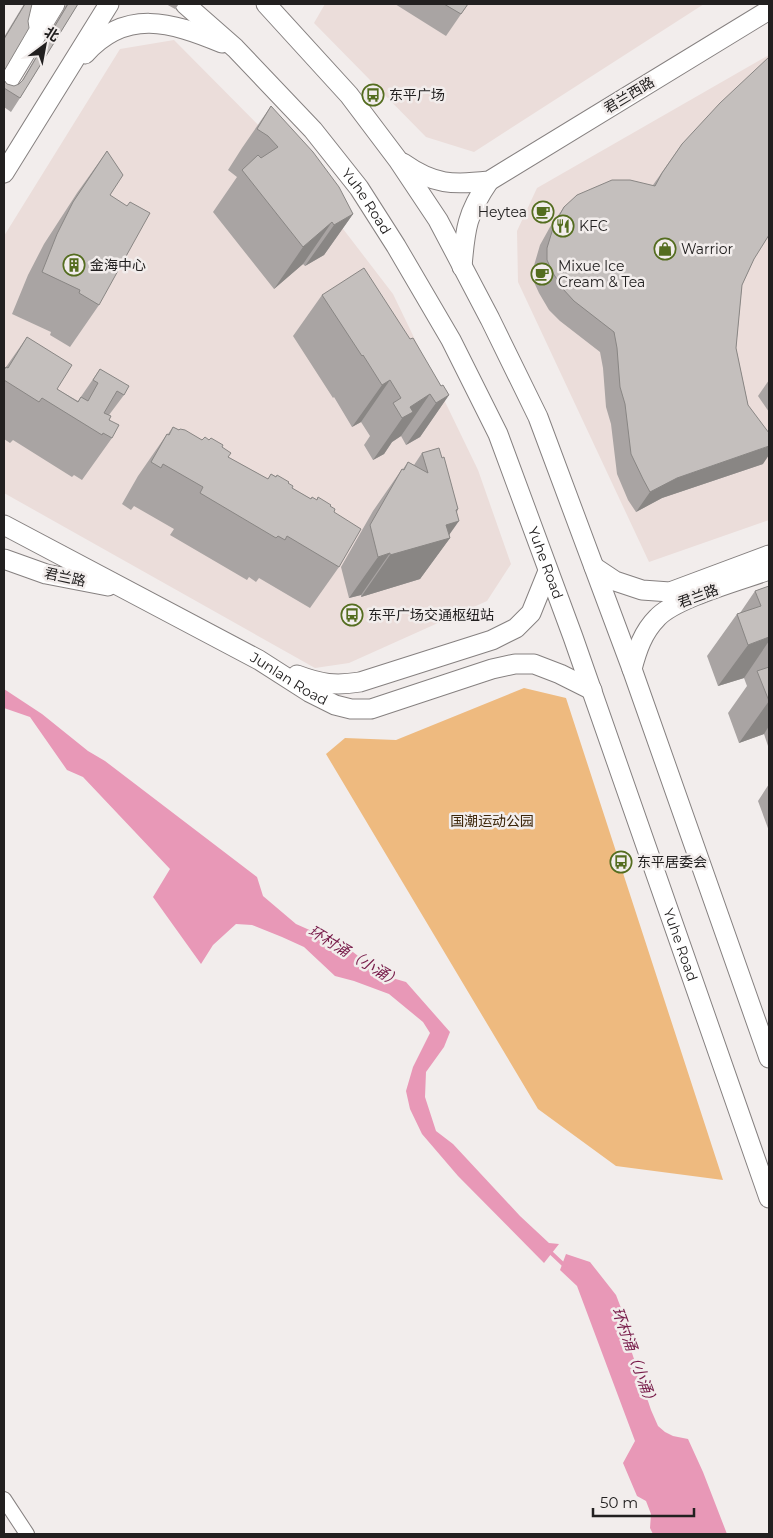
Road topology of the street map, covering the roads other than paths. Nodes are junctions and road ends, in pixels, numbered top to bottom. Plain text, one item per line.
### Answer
1 (37, 4) edge
2 (55, 4) edge
3 (109, 4) edge
4 (185, 4) edge
5 (266, 4) edge
6 (769, 10) edge
7 (235, 48) junction
8 (25, 54) junction
9 (64, 78) junction
10 (4, 88) edge
11 (398, 160) junction
12 (4, 173) edge
13 (489, 180) junction
14 (462, 267) junction
15 (4, 525) edge
16 (769, 555) edge
17 (4, 558) edge
18 (594, 567) junction
19 (769, 570) edge
20 (548, 571) junction
21 (129, 590) junction
22 (259, 660) junction
23 (632, 669) junction
24 (592, 690) junction
25 (769, 1058) edge
26 (761, 1148) edge
27 (766, 1178) edge
28 (769, 1198) edge
29 (4, 1499) edge
30 (26, 1534) edge

1 - 8 main road
2 - 8 main road
3 - 9 main road
4 - 7 main road, Yuhe Road
5 - 11 main road
6 - 13 main road, 君兰西路
7 - 9 main road
7 - 20 main road, Yuhe Road
8 - 10 main road
9 - 12 main road
11 - 13 main road
11 - 14 main road
13 - 14 main road
14 - 18 main road
15 - 21 main road, Junlan Road
16 - 18 main road
17 - 21 main road, 君兰路
18 - 23 main road
19 - 23 main road, 君兰路
20 - 22 main road
20 - 24 main road, Yuhe Road
21 - 22 main road, Junlan Road
22 - 24 main road, Junlan Road
23 - 25 main road
24 - 26 main road, Yuhe Road
26 - 27 main road, Yuhe Road
27 - 28 main road, Yuhe Road
29 - 30 street

